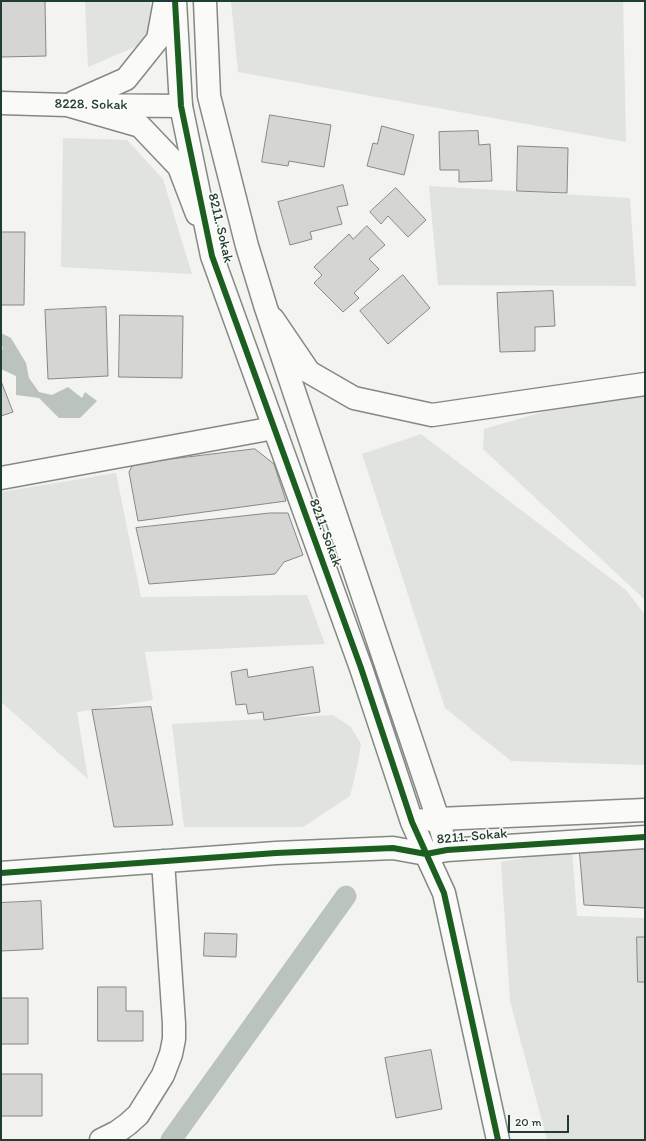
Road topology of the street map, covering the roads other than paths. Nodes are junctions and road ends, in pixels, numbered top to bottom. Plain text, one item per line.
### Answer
1 (165, 1) edge
2 (175, 1) edge
3 (205, 1) edge
4 (1, 103) edge
5 (67, 105) junction
6 (181, 106) junction
7 (212, 256) junction
8 (266, 308) junction
9 (645, 384) edge
10 (274, 428) junction
11 (1, 478) edge
12 (645, 810) edge
13 (438, 819) junction
14 (412, 822) junction
15 (645, 837) edge
16 (393, 848) junction
17 (436, 852) junction
18 (163, 861) junction
19 (1, 873) edge
20 (101, 1140) edge
21 (498, 1140) edge

1 - 5 street
2 - 6 street, 8211. Sokak
3 - 8 street
4 - 5 street, 8228. Sokak
5 - 6 street, 8228. Sokak
5 - 7 street
6 - 7 street, 8211. Sokak
7 - 10 street, 8211. Sokak
8 - 9 street
8 - 13 street
10 - 11 street
10 - 14 street, 8211. Sokak
12 - 13 street
13 - 14 street
13 - 17 street
14 - 16 street
14 - 17 street, 8211. Sokak
15 - 17 street, 8211. Sokak
16 - 17 street
16 - 18 street
17 - 21 street
18 - 19 street
18 - 20 street

